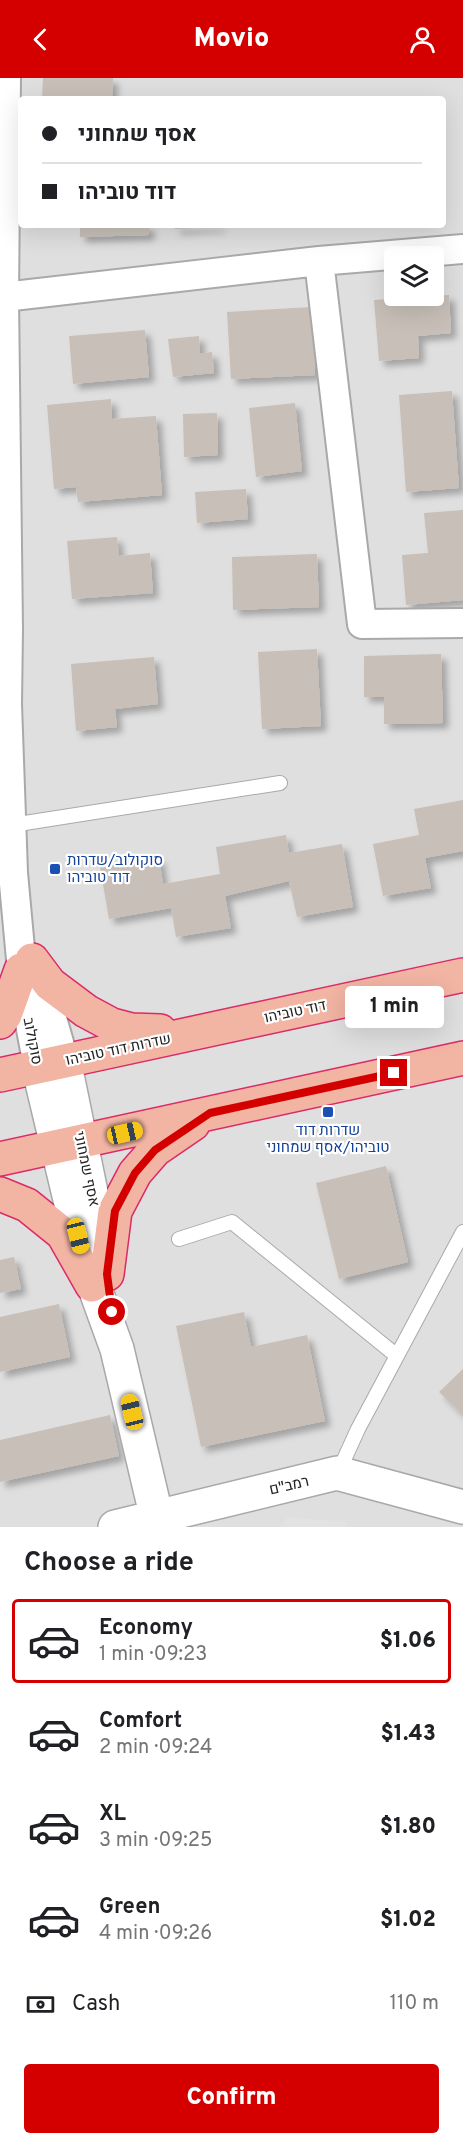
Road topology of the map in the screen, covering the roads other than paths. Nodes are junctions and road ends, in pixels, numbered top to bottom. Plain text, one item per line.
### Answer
1 (6, 78) edge
2 (463, 249) edge
3 (319, 261) junction
4 (2, 297) edge
5 (463, 623) edge
6 (280, 783) dead end
7 (12, 825) junction
8 (24, 954) junction
9 (463, 975) edge
10 (0, 1022) edge
11 (197, 1032) junction
12 (463, 1058) edge
13 (51, 1063) junction
14 (0, 1075) edge
15 (210, 1113) junction
16 (69, 1145) junction
17 (0, 1159) edge
18 (0, 1194) edge
19 (463, 1232) edge
20 (179, 1239) dead end
21 (100, 1280) junction
22 (397, 1356) junction
23 (337, 1473) junction
24 (463, 1508) edge
25 (159, 1521) edge
26 (115, 1527) edge

1 - 4 street, סוקולוב
2 - 3 street
3 - 4 street
3 - 5 street
4 - 7 street, סוקולוב
6 - 7 lane
7 - 8 street, סוקולוב
8 - 10 highway
8 - 11 highway
8 - 13 street, סוקולוב
9 - 11 highway, דוד טוביהו
11 - 13 highway, שדרות דוד טוביהו
12 - 15 highway
13 - 14 highway
13 - 16 street, אסף שמחוני
15 - 16 highway
15 - 21 highway
16 - 17 highway
16 - 21 street, אסף שמחוני
18 - 21 highway
19 - 22 lane
20 - 22 lane
21 - 25 street, אסף שמחוני
22 - 23 lane
23 - 24 street, רמב"ם
23 - 25 street, רמב"ם
25 - 26 street, רמב"ם

